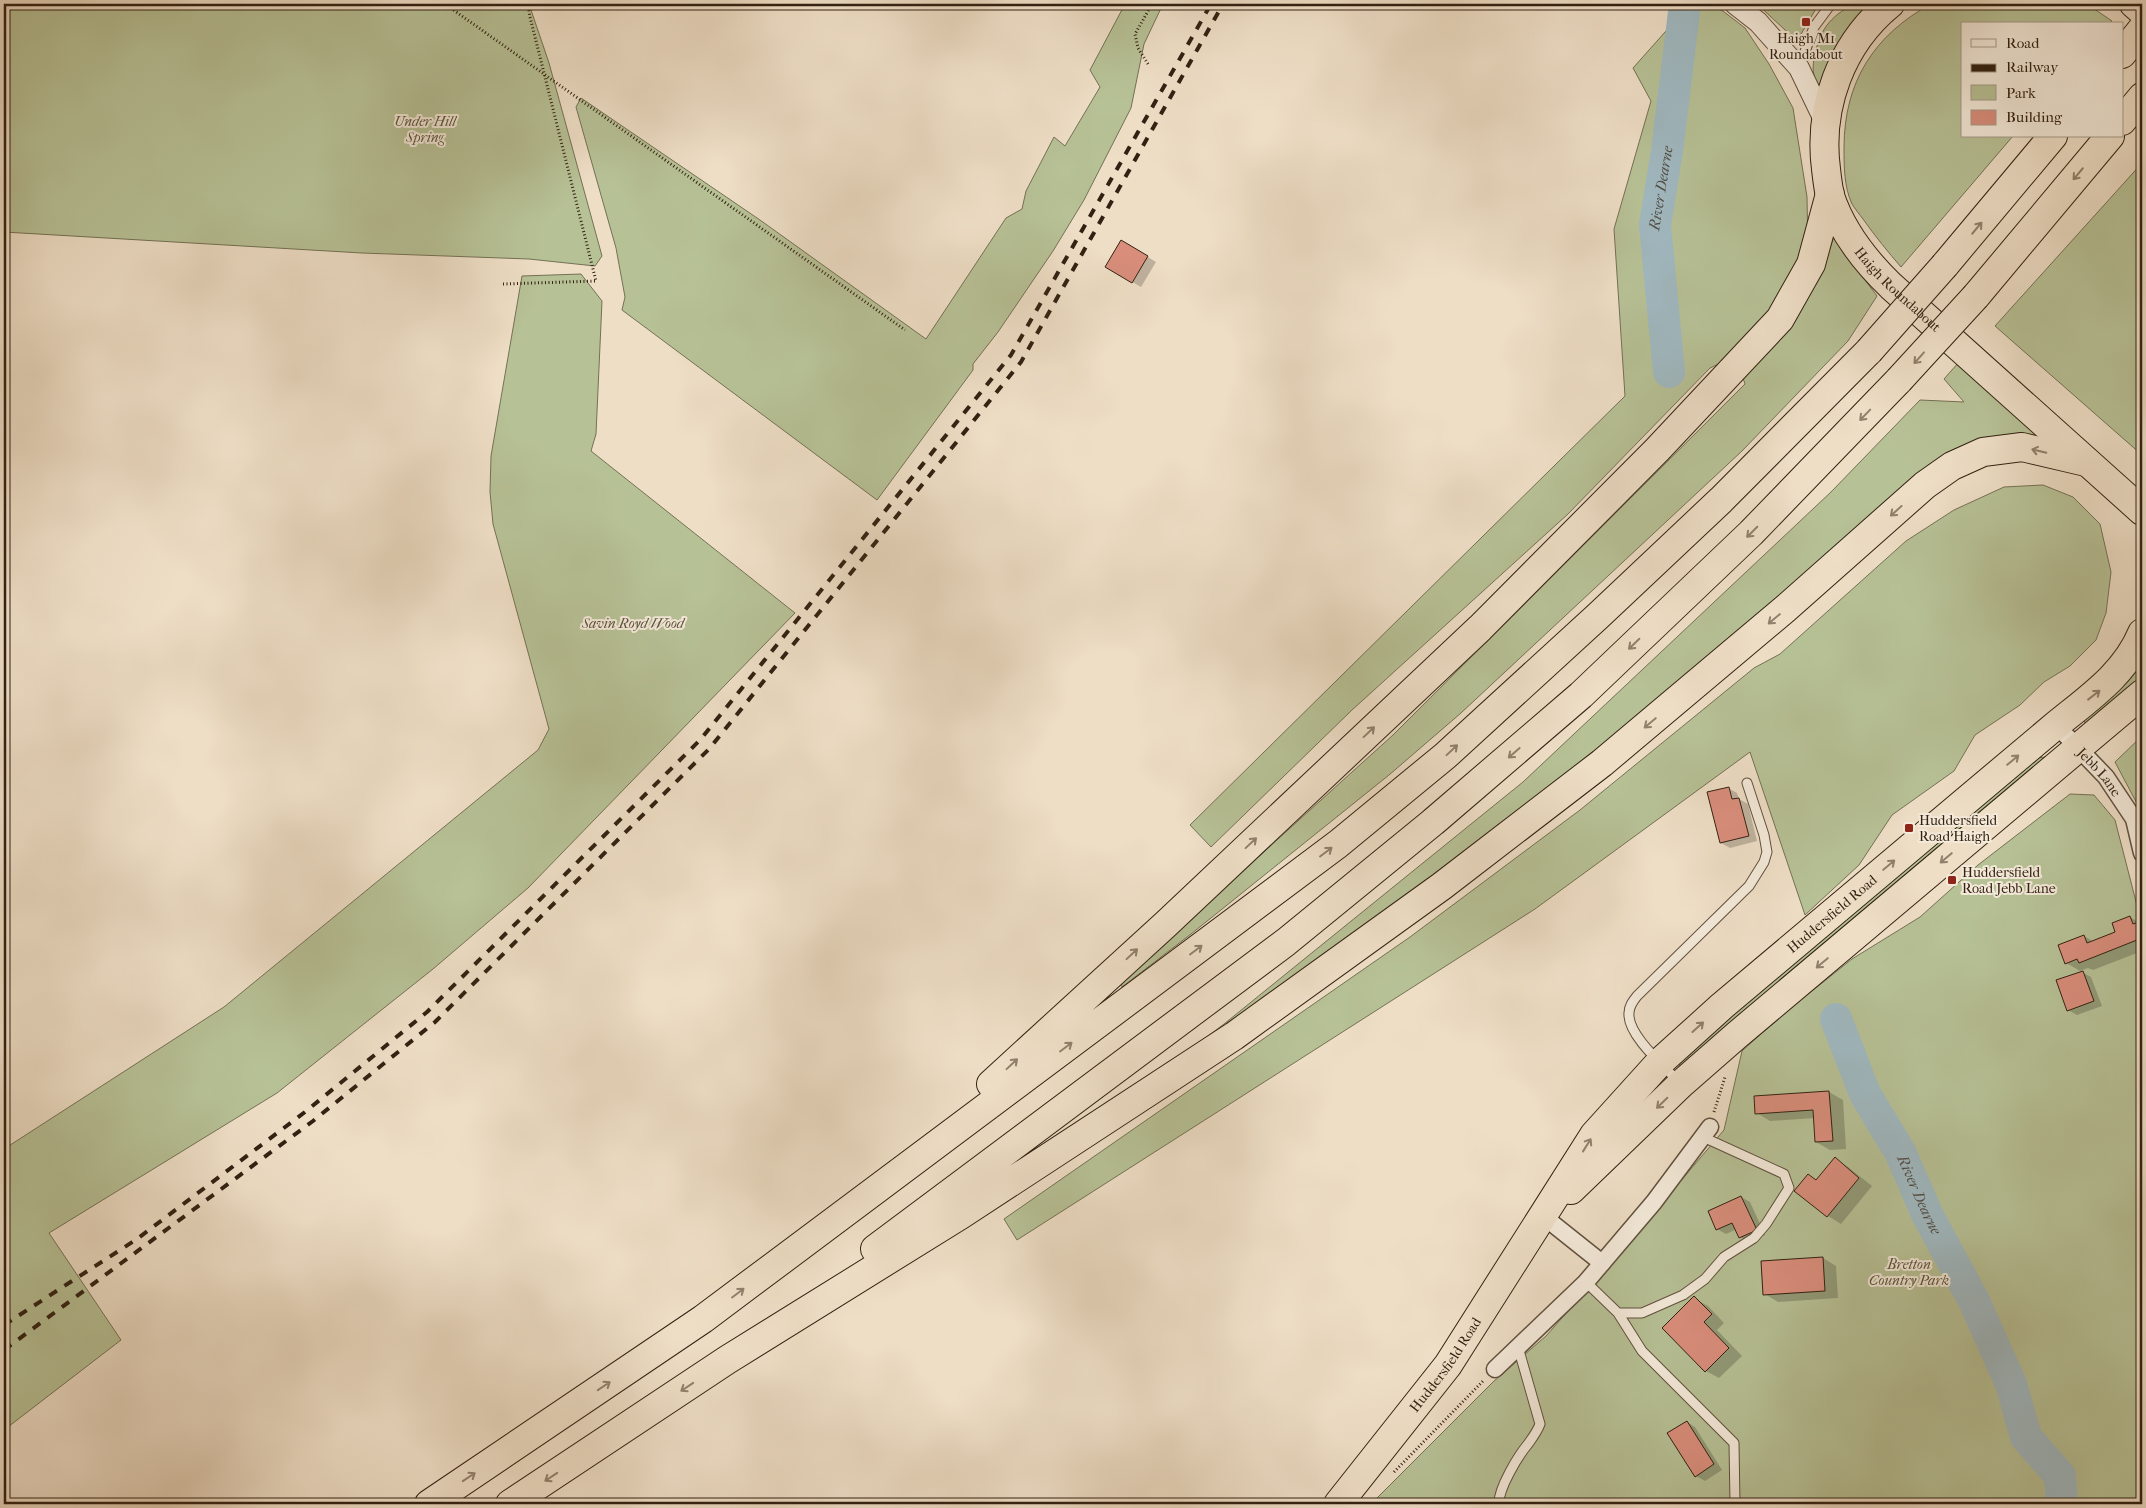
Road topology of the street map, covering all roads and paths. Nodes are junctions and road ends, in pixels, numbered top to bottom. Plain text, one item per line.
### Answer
1 (445, 4) edge
2 (528, 4) edge
3 (1152, 4) edge
4 (1735, 4) edge
5 (1831, 4) edge
6 (1890, 4) edge
7 (2134, 4) edge
8 (2142, 11) edge
9 (2142, 29) edge
10 (2124, 52) edge
11 (1148, 64) dead end
12 (1799, 68) junction
13 (544, 74) junction
14 (2142, 97) edge
15 (2124, 119) edge
16 (1825, 122) junction
17 (2051, 138) edge
18 (2108, 138) edge
19 (1830, 194) junction
20 (503, 284) dead end
21 (905, 330) dead end
22 (2086, 462) junction
23 (2140, 516) edge
24 (2142, 632) edge
25 (2142, 694) edge
26 (2056, 725) junction
27 (2077, 748) junction
28 (1747, 783) dead end
29 (2142, 853) edge
30 (1660, 1062) junction
31 (1726, 1072) dead end
32 (1681, 1084) junction
33 (1706, 1132) junction
34 (873, 1192) junction
35 (1543, 1216) junction
36 (1602, 1263) junction
37 (1586, 1282) junction
38 (1618, 1313) junction
39 (1518, 1347) junction
40 (727, 1360) junction
41 (1495, 1369) joint
42 (1389, 1477) dead end
43 (429, 1504) edge
44 (510, 1504) edge
45 (1338, 1504) edge
46 (1499, 1504) edge
47 (1735, 1504) edge

1 - 13 path
2 - 13 path
3 - 11 path
4 - 12 street
5 - 12 lane
6 - 16 highway, Haigh Roundabout
7 - 8 highway
9 - 10 highway
12 - 16 street
13 - 20 path
13 - 21 path
14 - 15 highway
16 - 19 highway, Haigh Roundabout
34 -> 17 highway, bridge
18 -> 40 highway, bridge
19 - 22 highway, Haigh Roundabout
34 -> 19 highway
22 - 23 highway, Haigh Roundabout
22 -> 40 highway
26 -> 24 highway, Huddersfield Road
25 - 27 highway, Huddersfield Road
26 - 27 street, Jebb Lane
30 -> 26 highway, Huddersfield Road
27 - 29 street, Jebb Lane
27 -> 32 highway, Huddersfield Road
28 - 30 lane
30 - 32 lane
35 -> 30 highway, Huddersfield Road
31 - 33 path
32 -> 35 highway, Huddersfield Road
33 - 36 street
33 - 38 lane
43 -> 34 highway
35 - 36 street
35 - 45 highway, Huddersfield Road
36 - 37 street
37 - 38 lane
37 - 39 street
38 - 47 lane
39 - 41 street
39 - 46 lane
40 -> 44 highway
41 - 42 path

